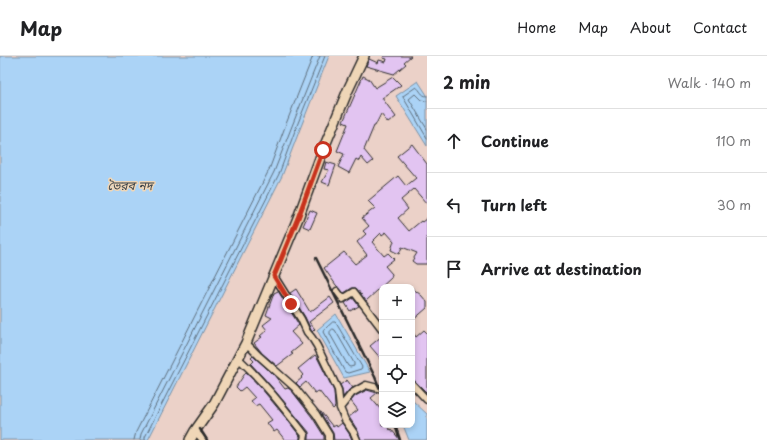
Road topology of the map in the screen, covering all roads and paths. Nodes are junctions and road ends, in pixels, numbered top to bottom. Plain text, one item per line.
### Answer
1 (364, 56) edge
2 (274, 276) junction
3 (337, 291) dead end
4 (379, 325) edge
5 (246, 343) junction
6 (238, 358) junction
7 (415, 387) edge
8 (379, 388) edge
9 (427, 400) edge
10 (340, 408) junction
11 (195, 431) junction
12 (190, 440) edge
13 (203, 440) edge
14 (304, 440) edge
15 (329, 440) edge
16 (357, 440) edge

1 - 2 street
2 - 5 street
2 - 10 street
3 - 4 street
5 - 6 street
5 - 15 street
6 - 11 street
6 - 14 street
7 - 9 street
8 - 10 street
10 - 16 street
11 - 12 street
11 - 13 street

